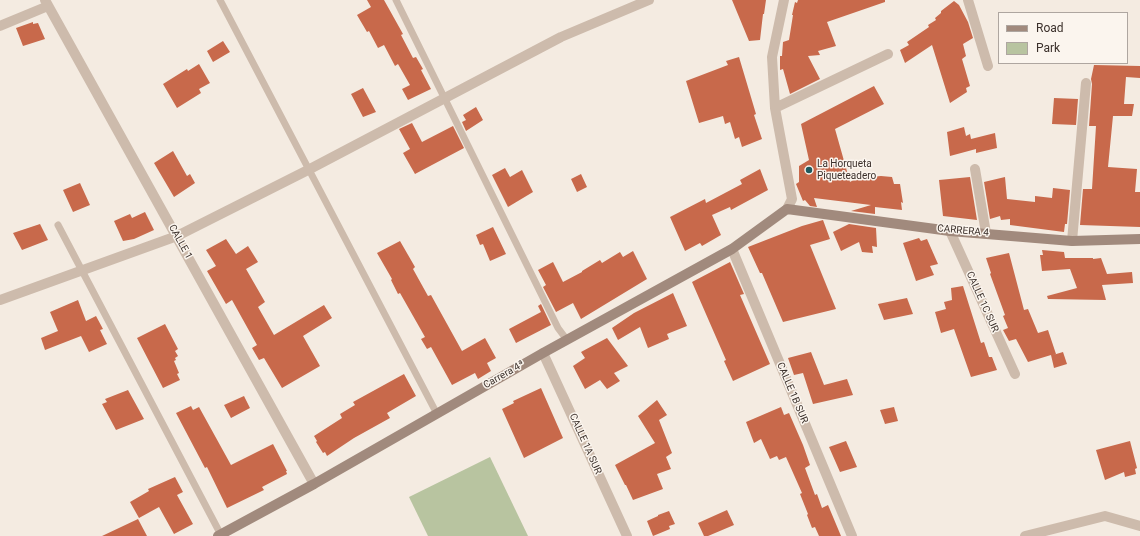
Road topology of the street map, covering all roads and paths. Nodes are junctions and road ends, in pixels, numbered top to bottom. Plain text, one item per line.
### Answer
1 (220, 0) edge
2 (396, 0) edge
3 (649, 0) edge
4 (784, 0) edge
5 (968, 0) edge
6 (47, 3) edge
7 (0, 26) edge
8 (888, 54) dead end
9 (988, 66) dead end
10 (1086, 83) dead end
11 (444, 98) junction
12 (775, 108) junction
13 (975, 169) dead end
14 (308, 170) junction
15 (787, 209) junction
16 (58, 225) dead end
17 (950, 231) junction
18 (986, 233) junction
19 (177, 236) junction
20 (1140, 239) edge
21 (1072, 241) junction
22 (732, 250) junction
23 (83, 270) junction
24 (0, 300) edge
25 (567, 340) junction
26 (543, 353) junction
27 (1015, 374) dead end
28 (436, 414) junction
29 (314, 484) junction
30 (1140, 526) edge
31 (220, 535) edge
32 (626, 536) edge
33 (852, 536) edge
34 (1025, 536) edge

1 - 14 lane
2 - 11 lane
3 - 11 street
4 - 12 street
5 - 9 street
6 - 7 street
6 - 19 street, CALLE 1
8 - 12 street
10 - 21 street
11 - 14 street
11 - 25 lane
12 - 15 street
13 - 18 street
14 - 19 street
14 - 28 lane
15 - 17 street, CARRERA 4
15 - 22 street, Carrera 4ª
16 - 23 lane
17 - 18 street, CARRERA 4
17 - 27 street, CALLE 1C SUR
18 - 21 street, CARRERA 4
19 - 23 street
19 - 29 street, CALLE 1
20 - 21 street, CARRERA 4
22 - 25 street, Carrera 4ª
22 - 33 street, CALLE 1B SUR
23 - 24 street
23 - 31 lane
25 - 26 street, Carrera 4ª
26 - 28 street, Carrera 4ª
26 - 32 street, CALLE 1A SUR
28 - 29 street, Carrera 4ª
29 - 31 street, Carrera 4ª
30 - 34 street

